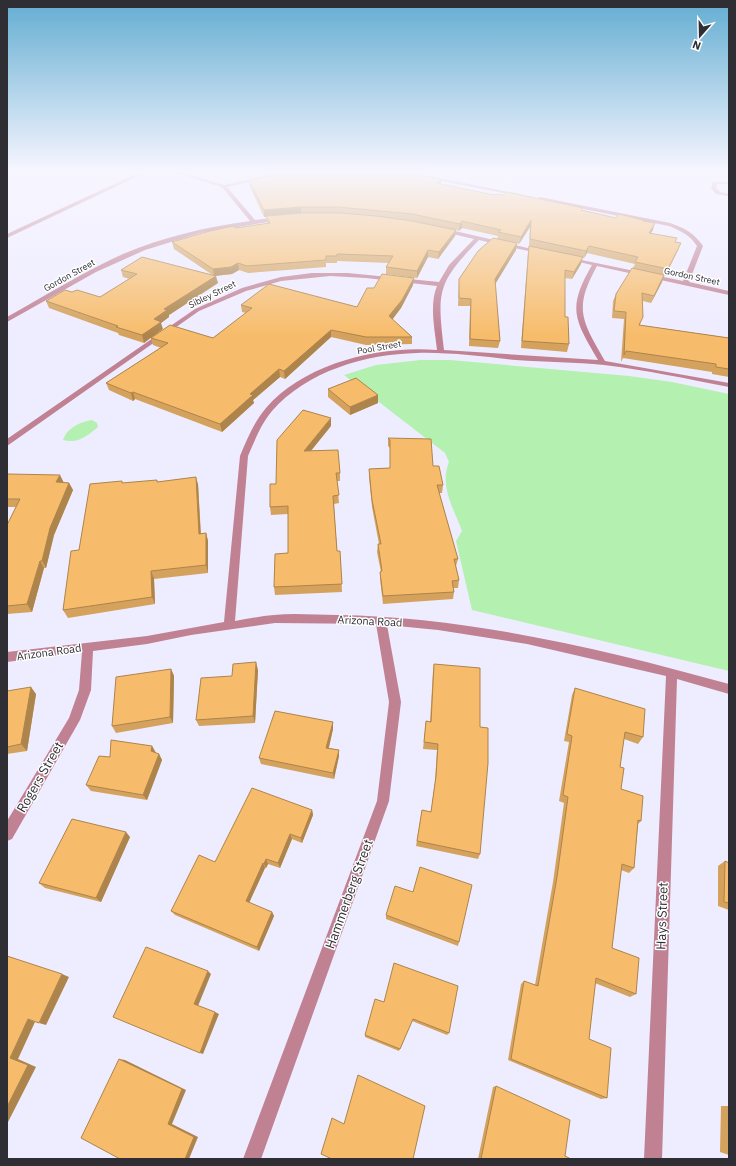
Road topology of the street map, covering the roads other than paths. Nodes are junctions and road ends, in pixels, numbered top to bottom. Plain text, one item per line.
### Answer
1 (30, 225) edge
2 (230, 225) edge
3 (668, 225) edge
4 (434, 228) edge
5 (7, 236) edge
6 (478, 238) junction
7 (551, 254) edge
8 (566, 257) edge
9 (595, 264) junction
10 (439, 284) junction
11 (685, 284) junction
12 (729, 293) edge
13 (7, 320) edge
14 (441, 352) junction
15 (603, 363) junction
16 (729, 385) edge
17 (7, 443) edge
18 (381, 620) junction
19 (230, 625) junction
20 (88, 646) junction
21 (7, 657) edge
22 (672, 673) junction
23 (729, 689) edge
24 (7, 834) edge
25 (252, 1159) edge
26 (653, 1159) edge

1 - 5 street
2 - 13 street, Gordon Street
3 - 11 street
4 - 6 street
6 - 7 street
6 - 10 street
8 - 9 street, Gordon Street
9 - 11 street, Gordon Street
9 - 15 street
10 - 14 street
10 - 17 street, Sibley Street
11 - 12 street, Gordon Street
14 - 15 street, Pool Street
14 - 19 street, Pool Street
15 - 16 street, Pool Street
18 - 19 street, Arizona Road
18 - 22 street, Arizona Road
18 - 25 street, Hammerberg Street
19 - 20 street, Arizona Road
20 - 21 street, Arizona Road
20 - 24 street, Rogers Street
22 - 23 street, Arizona Road
22 - 26 street, Hays Street

